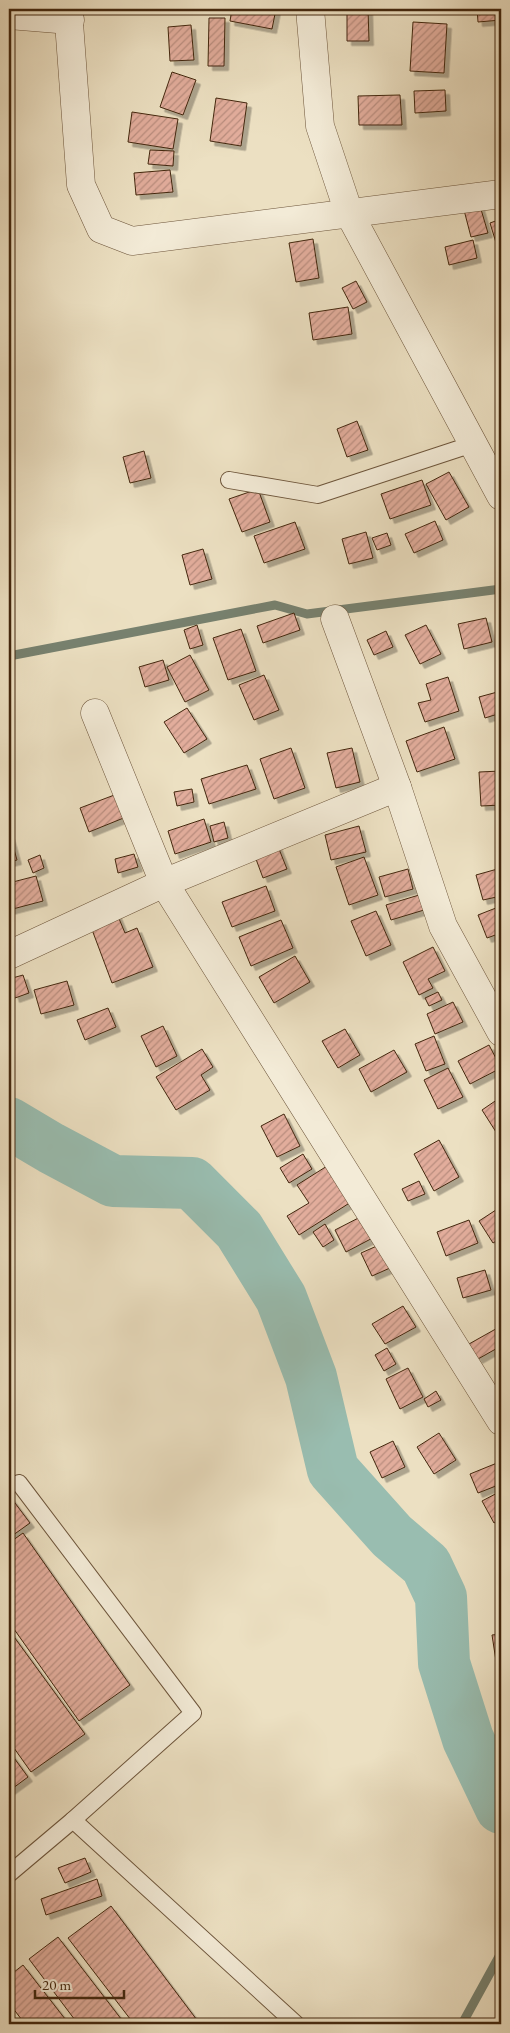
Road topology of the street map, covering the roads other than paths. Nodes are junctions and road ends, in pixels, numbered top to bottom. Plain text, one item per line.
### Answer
1 (310, 9) edge
2 (69, 14) edge
3 (9, 15) edge
4 (501, 194) edge
5 (349, 212) junction
6 (473, 444) junction
7 (229, 480) dead end
8 (501, 496) edge
9 (335, 619) dead end
10 (96, 713) dead end
11 (397, 787) junction
12 (164, 883) junction
13 (9, 955) edge
14 (501, 1032) edge
15 (501, 1421) edge
16 (19, 1483) dead end
17 (73, 1820) junction
18 (9, 1874) edge
19 (296, 2024) edge

1 - 5 street
2 - 3 street
2 - 5 street
4 - 5 street
5 - 6 street
6 - 7 lane
6 - 8 street
9 - 11 street
10 - 12 street
11 - 12 street
11 - 14 street
12 - 13 street
12 - 15 street
16 - 17 lane
17 - 18 lane
17 - 19 lane

